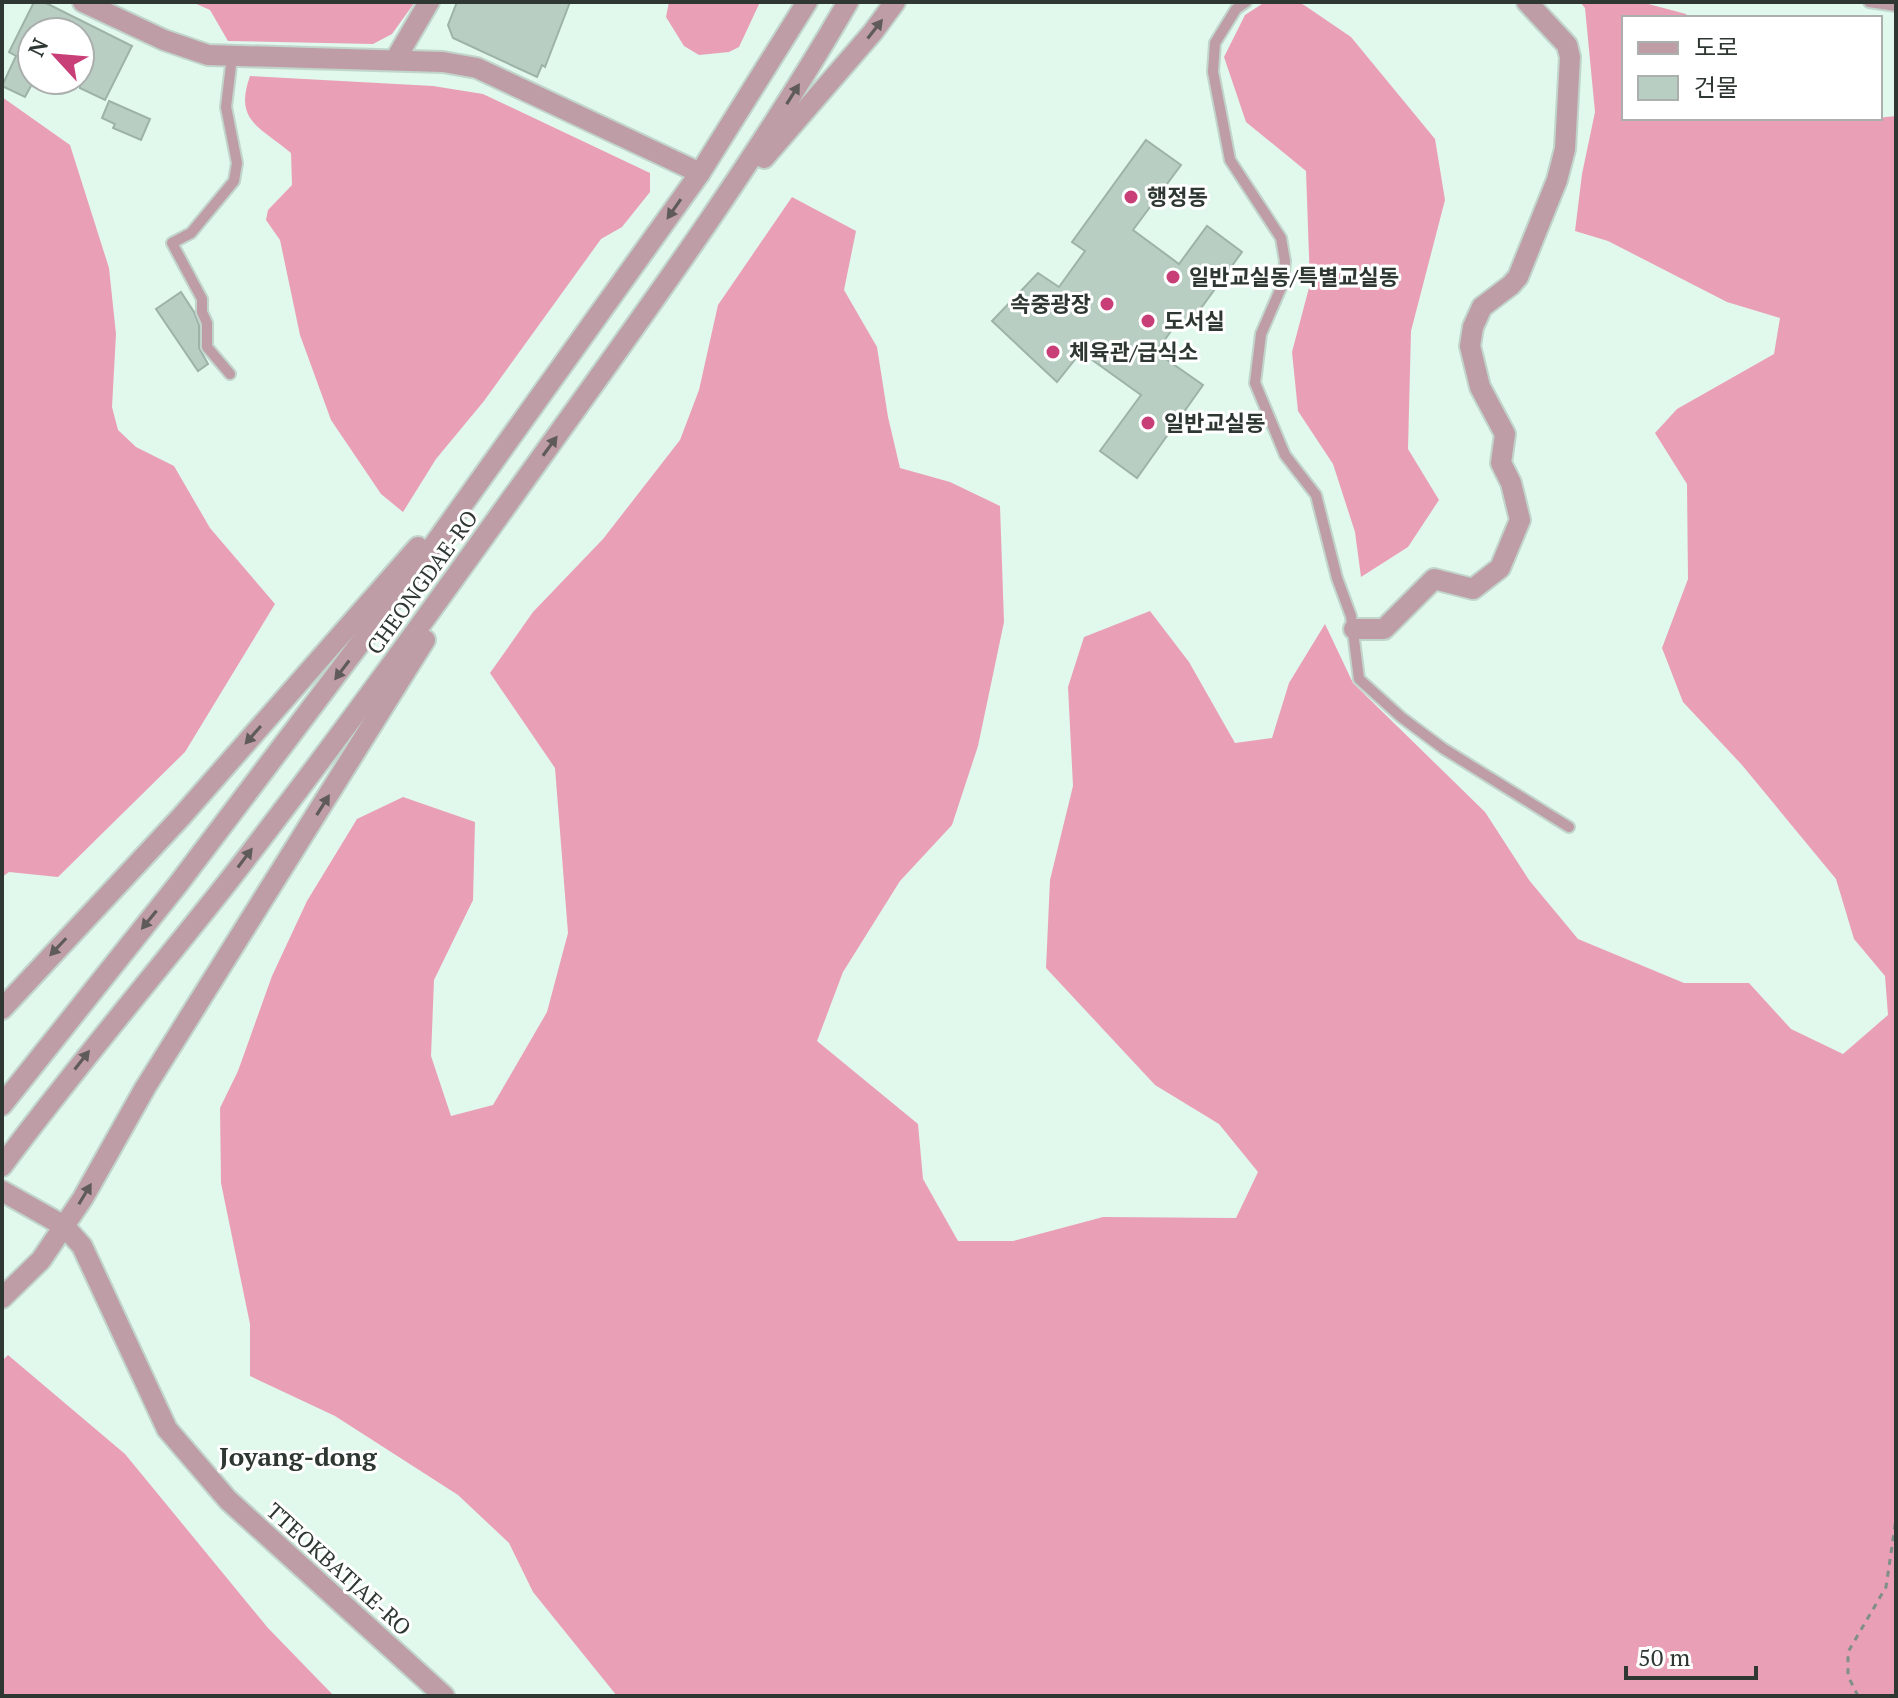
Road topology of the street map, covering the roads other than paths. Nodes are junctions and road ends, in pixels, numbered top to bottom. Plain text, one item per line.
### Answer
1 (83, 2) edge
2 (429, 2) edge
3 (807, 2) edge
4 (848, 2) edge
5 (895, 2) edge
6 (1246, 2) edge
7 (1527, 2) edge
8 (1869, 2) edge
9 (1896, 6) edge
10 (232, 57) junction
11 (395, 60) junction
12 (700, 173) junction
13 (714, 216) junction
14 (230, 374) dead end
15 (489, 466) junction
16 (516, 493) junction
17 (1354, 629) junction
18 (1569, 827) dead end
19 (2, 1009) edge
20 (3, 1104) edge
21 (2, 1166) edge
22 (2, 1191) edge
23 (64, 1226) junction
24 (2, 1298) edge
25 (444, 1696) edge

1 - 10 street
2 - 11 street
3 - 12 street, CHEONGDAE-RO
13 -> 4 street, CHEONGDAE-RO
13 -> 5 street
6 - 17 lane
7 - 17 street
8 - 9 lane
10 - 11 street
10 - 14 lane
11 - 12 street
12 -> 15 street, CHEONGDAE-RO
16 -> 13 street, CHEONGDAE-RO
15 -> 19 street
15 -> 20 street, CHEONGDAE-RO
21 -> 16 street, CHEONGDAE-RO
23 -> 16 street
17 - 18 lane
22 - 23 street
23 - 24 street
23 - 25 street, TTEOKBATJAE-RO

